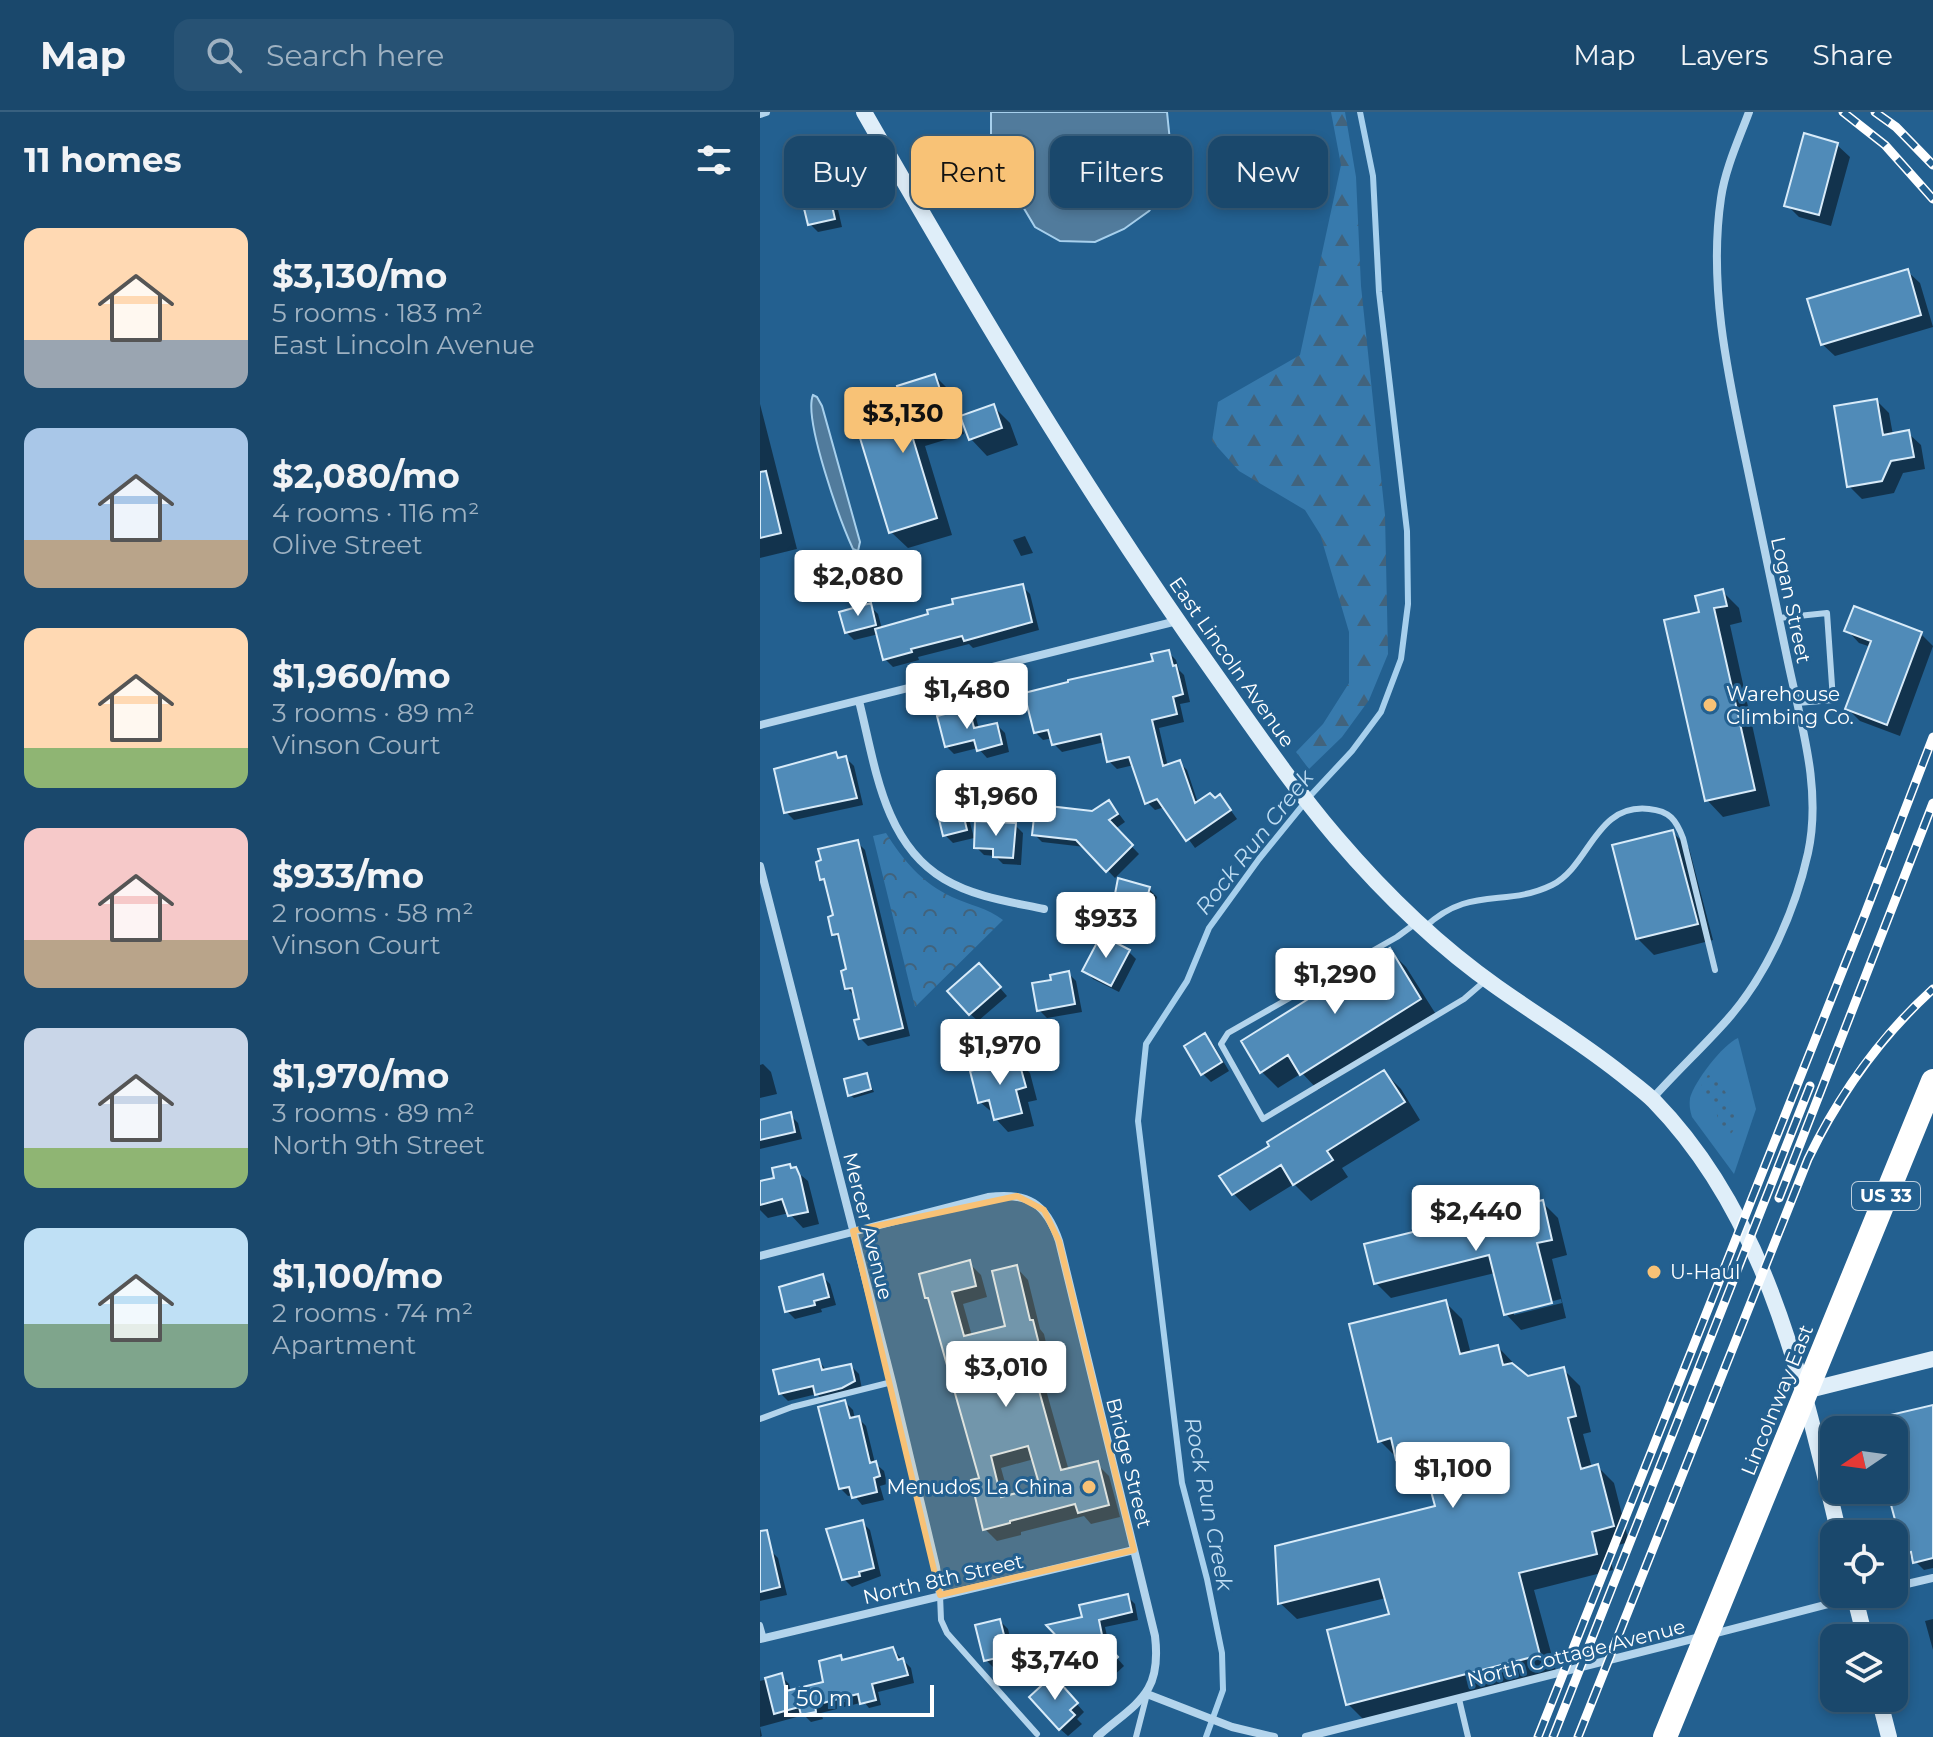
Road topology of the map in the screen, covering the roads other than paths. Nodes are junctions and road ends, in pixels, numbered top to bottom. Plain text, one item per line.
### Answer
1 (766, 112) edge
2 (864, 112) edge
3 (1749, 112) edge
4 (760, 114) edge
5 (1779, 618) junction
6 (1177, 621) junction
7 (859, 701) junction
8 (1796, 703) junction
9 (760, 725) edge
10 (760, 866) edge
11 (1044, 909) dead end
12 (1421, 924) junction
13 (1715, 970) dead end
14 (1486, 980) junction
15 (1931, 1086) edge
16 (1652, 1099) junction
17 (853, 1231) junction
18 (760, 1256) edge
19 (1933, 1359) edge
20 (892, 1382) junction
21 (1805, 1391) junction
22 (760, 1419) edge
23 (1836, 1520) edge
24 (1134, 1550) junction
25 (1933, 1578) edge
26 (1908, 1584) edge
27 (940, 1595) junction
28 (1820, 1605) edge
29 (760, 1625) edge
30 (762, 1639) edge
31 (1147, 1694) junction
32 (1459, 1699) junction
33 (1883, 1712) edge
34 (1037, 1734) dead end
35 (1097, 1737) edge
36 (1136, 1737) edge
37 (1274, 1737) edge
38 (1306, 1737) edge
39 (1468, 1737) edge
40 (1665, 1737) edge
41 (1889, 1737) edge

1 - 4 street
2 - 6 main road, East Lincoln Avenue
3 - 5 street, Logan Street
5 - 8 street, Logan Street
5 - 8 lane
6 - 7 street
6 - 12 main road, East Lincoln Avenue
7 - 9 street
7 - 11 street
8 - 16 street, Logan Street
10 - 17 street, Mercer Avenue
12 - 13 lane
12 - 14 main road, East Lincoln Avenue
12 - 14 lane
14 - 16 main road, East Lincoln Avenue
15 - 40 highway, Lincolnway East / US 33
16 - 21 main road, East Lincoln Avenue
17 - 18 street
17 - 20 street, Mercer Avenue
17 - 24 street, Bridge Street
19 - 21 main road
20 - 22 lane
20 - 27 street, Mercer Avenue
21 - 23 main road, East Lincoln Avenue
24 - 27 street, North 8th Street
24 - 31 street, Bridge Street
25 - 26 street
27 - 30 street, North 8th Street
27 - 34 lane
28 - 32 street, North Cottage Avenue
29 - 30 lane
31 - 35 street
31 - 36 lane
31 - 37 street
32 - 38 street, North Cottage Avenue
32 - 39 lane
33 - 41 main road

